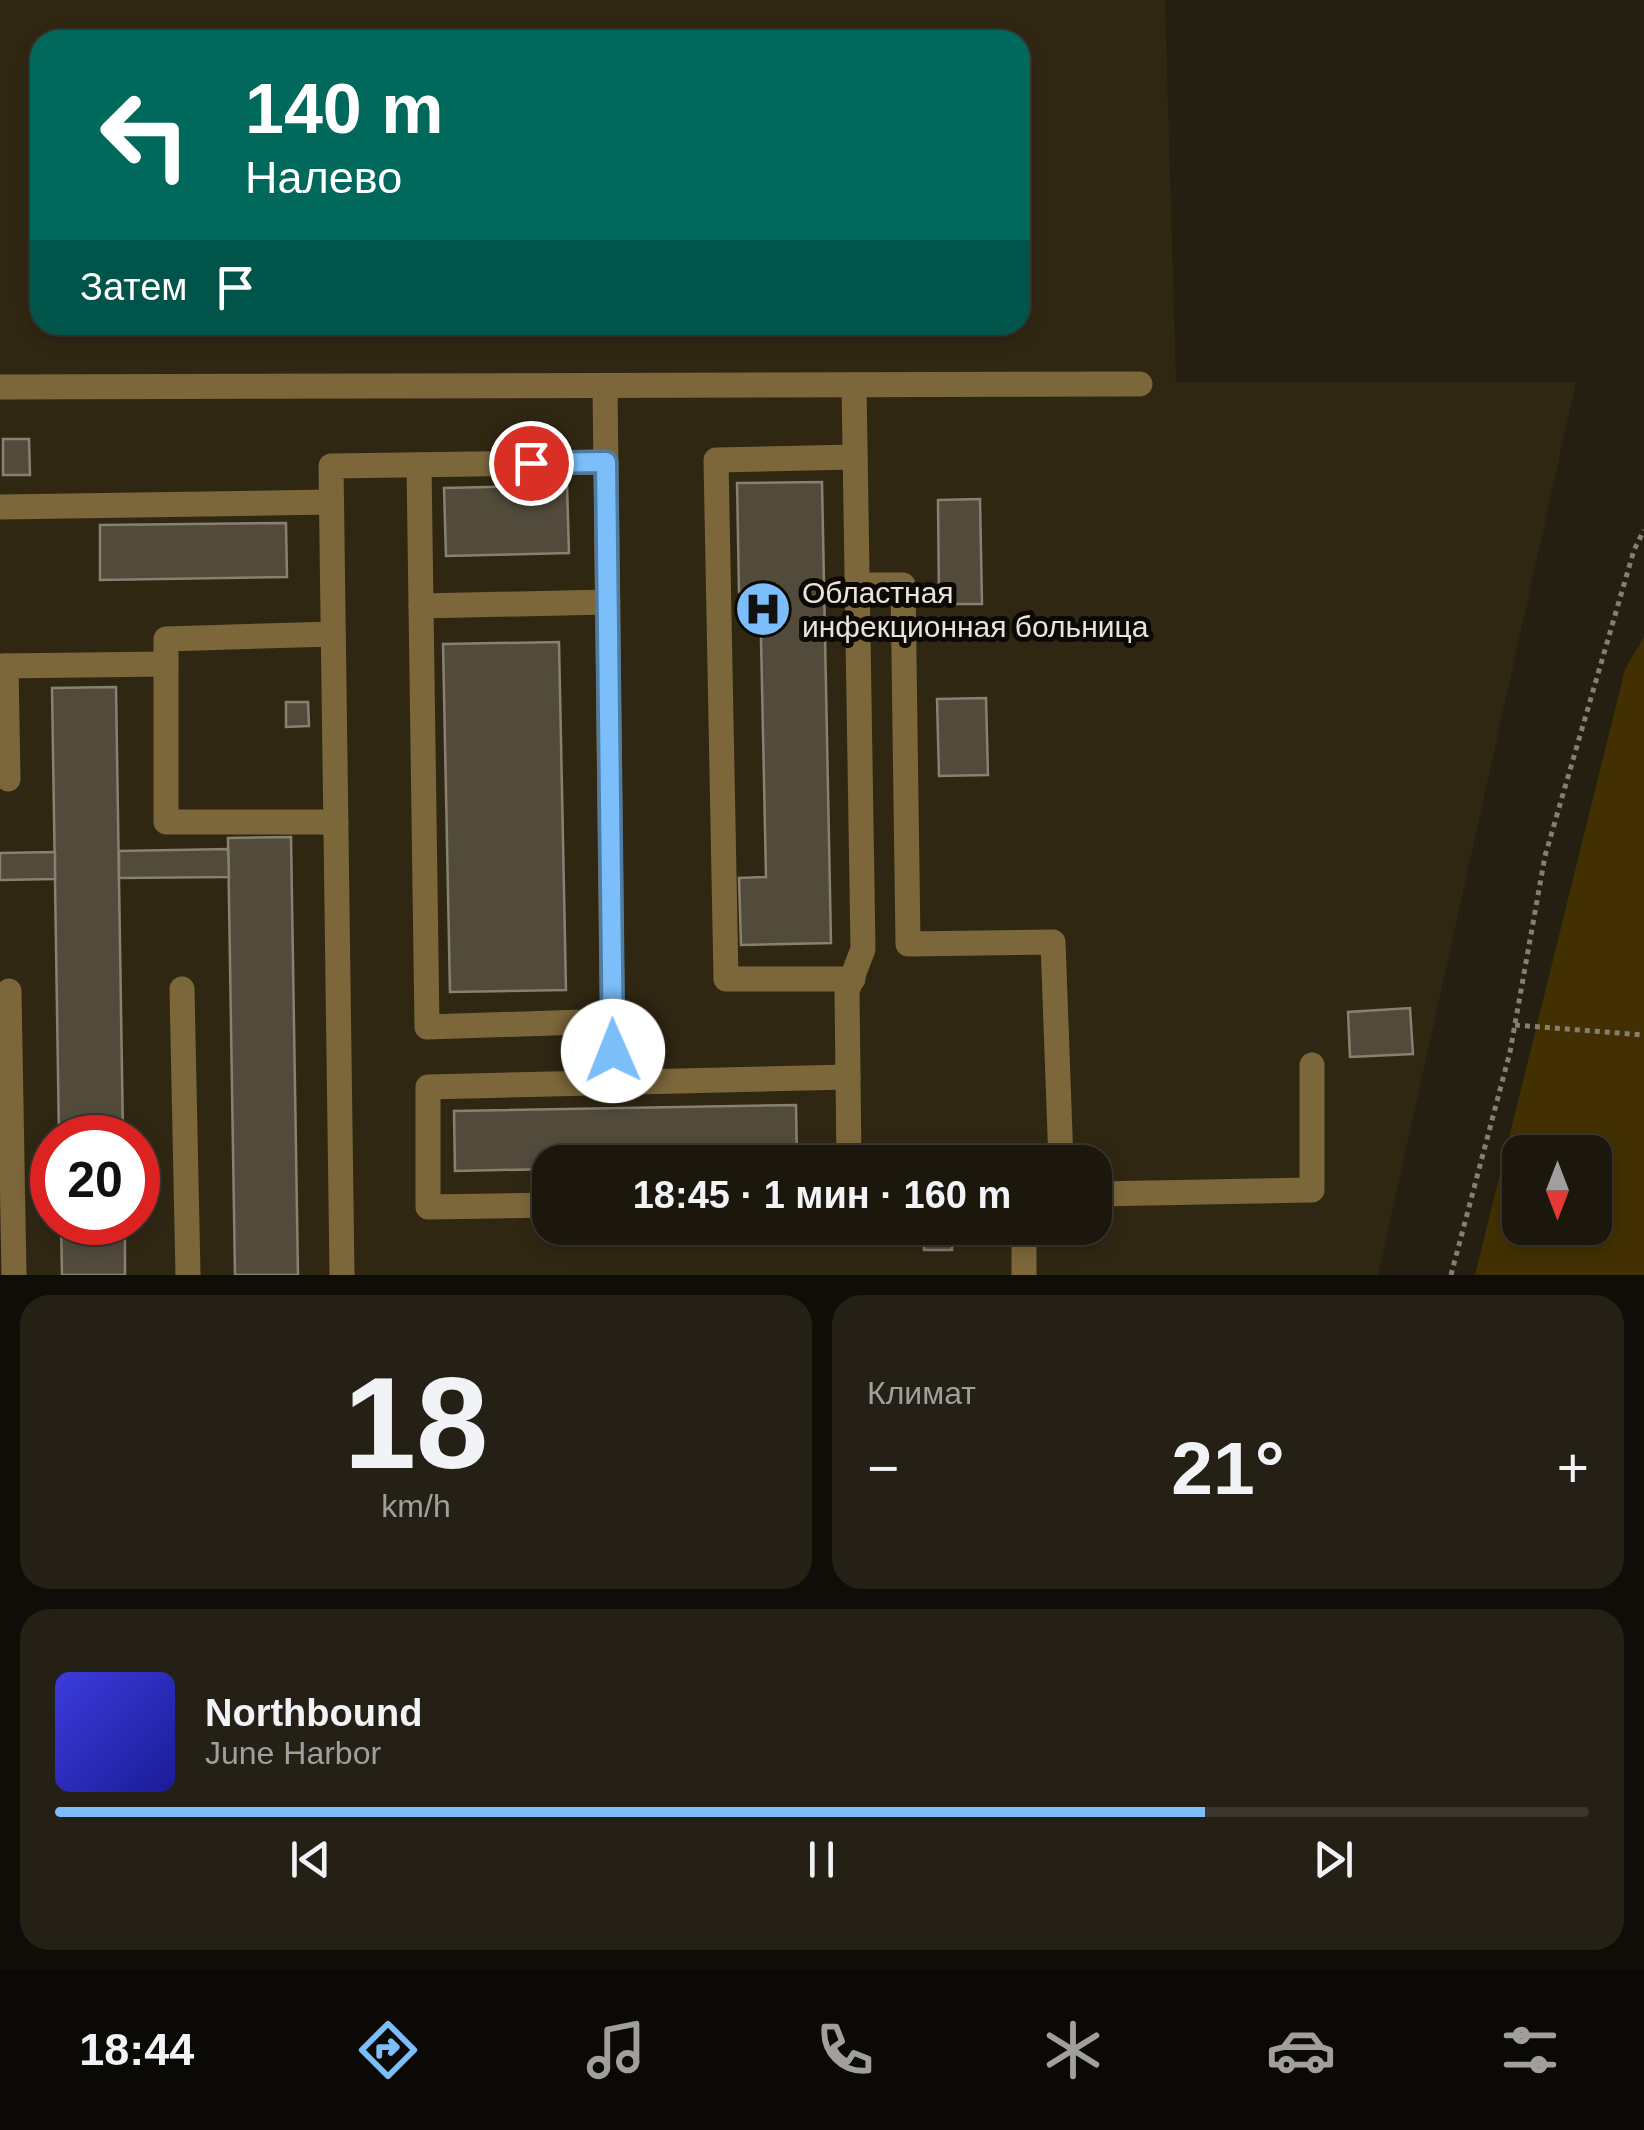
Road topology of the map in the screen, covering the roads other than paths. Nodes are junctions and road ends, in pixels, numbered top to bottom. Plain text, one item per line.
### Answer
1 (1140, 384) dead end
2 (854, 385) junction
3 (606, 386) junction
4 (0, 388) edge
5 (856, 457) junction
6 (606, 462) junction
7 (419, 464) junction
8 (331, 502) junction
9 (0, 507) edge
10 (858, 585) junction
11 (608, 602) junction
12 (421, 606) junction
13 (333, 634) junction
14 (166, 664) junction
15 (3, 666) edge
16 (8, 779) dead end
17 (336, 822) junction
18 (853, 978) junction
19 (182, 989) dead end
20 (9, 991) dead end
21 (612, 1020) junction
22 (1312, 1066) dead end
23 (848, 1077) junction
24 (613, 1082) junction
25 (849, 1145) edge
26 (1060, 1145) edge
27 (1112, 1194) edge
28 (532, 1205) edge
29 (1024, 1245) edge
30 (14, 1275) edge
31 (188, 1275) edge
32 (342, 1275) edge
33 (1024, 1275) edge

1 - 2 lane
2 - 3 lane
2 - 5 lane
3 - 4 lane
3 - 6 lane
5 - 10 lane
5 - 18 lane
6 - 7 lane
6 - 11 lane
7 - 8 lane
7 - 12 lane
8 - 9 lane
8 - 13 lane
10 - 18 lane
10 - 26 lane
11 - 12 lane
11 - 21 lane
12 - 21 lane
13 - 14 lane
13 - 17 lane
14 - 15 lane
14 - 17 lane
15 - 16 lane
17 - 32 lane
18 - 23 lane
19 - 31 lane
20 - 30 lane
21 - 24 lane
22 - 27 lane
23 - 24 lane
23 - 25 lane
24 - 28 lane
29 - 33 lane

